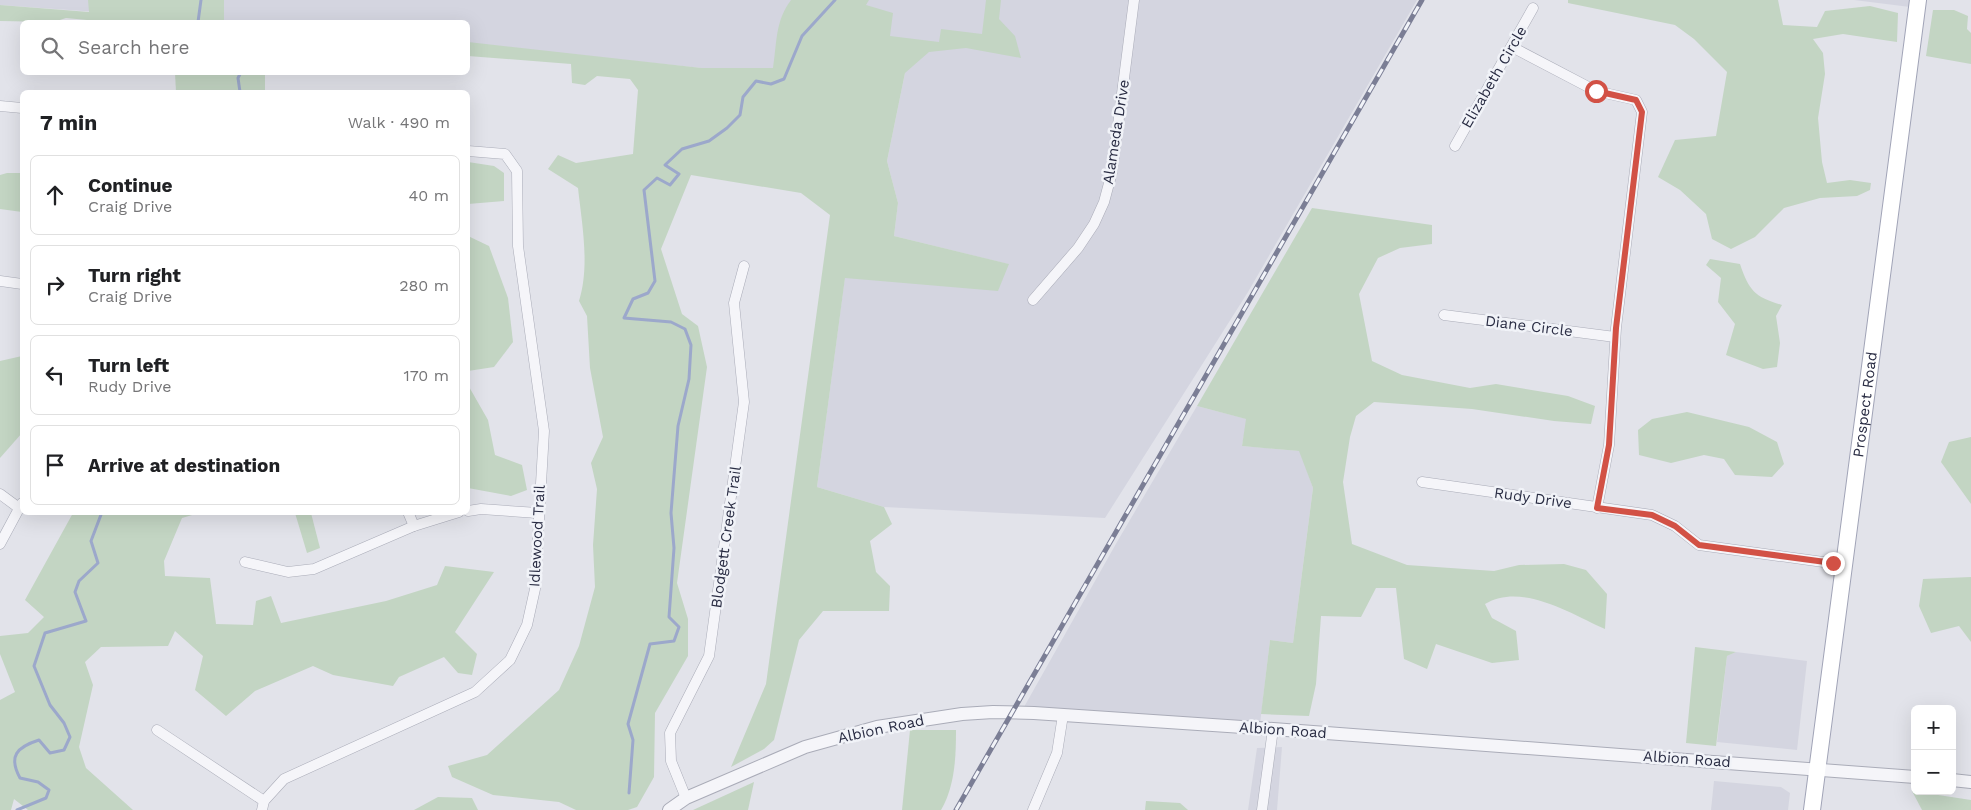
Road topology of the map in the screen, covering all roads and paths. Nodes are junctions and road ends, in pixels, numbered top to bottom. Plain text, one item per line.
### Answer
1 (1134, 0) edge
2 (1918, 0) edge
3 (1533, 8) dead end
4 (1512, 47) junction
5 (0, 106) edge
6 (20, 108) edge
7 (1454, 146) dead end
8 (470, 151) edge
9 (744, 266) dead end
10 (0, 281) edge
11 (20, 284) edge
12 (1033, 300) dead end
13 (1444, 315) dead end
14 (1615, 337) junction
15 (1422, 482) dead end
16 (0, 494) edge
17 (20, 505) edge
18 (20, 508) edge
19 (1597, 508) junction
20 (470, 511) edge
21 (538, 513) junction
22 (409, 515) edge
23 (449, 515) edge
24 (414, 526) junction
25 (0, 544) edge
26 (245, 562) dead end
27 (1845, 565) junction
28 (1063, 715) junction
29 (1273, 729) junction
30 (157, 730) dead end
31 (1818, 768) junction
32 (1911, 777) edge
33 (1956, 780) edge
34 (1971, 782) edge
35 (686, 798) junction
36 (263, 806) edge
37 (669, 810) edge
38 (1033, 810) edge
39 (1262, 810) edge
40 (1812, 810) edge

1 - 12 street, Alameda Drive
2 - 27 main road, Prospect Road
3 - 4 street, Elizabeth Circle
4 - 7 street, Elizabeth Circle
4 - 14 street
5 - 6 street
8 - 21 street, Idlewood Trail
9 - 35 street, Blodgett Creek Trail
10 - 11 street
13 - 14 street, Diane Circle
14 - 19 street
15 - 19 street, Rudy Drive
16 - 17 street
18 - 25 street
19 - 27 street, Rudy Drive
20 - 21 street
21 - 36 street, Idlewood Trail
22 - 24 street
23 - 24 street
24 - 26 street
27 - 31 main road, Prospect Road
28 - 29 street, Albion Road
28 - 35 street, Albion Road
28 - 38 street
29 - 31 street, Albion Road
29 - 39 street
30 - 36 street
31 - 32 street, Albion Road
31 - 40 main road, Prospect Road
33 - 34 street
35 - 37 street, Albion Road

